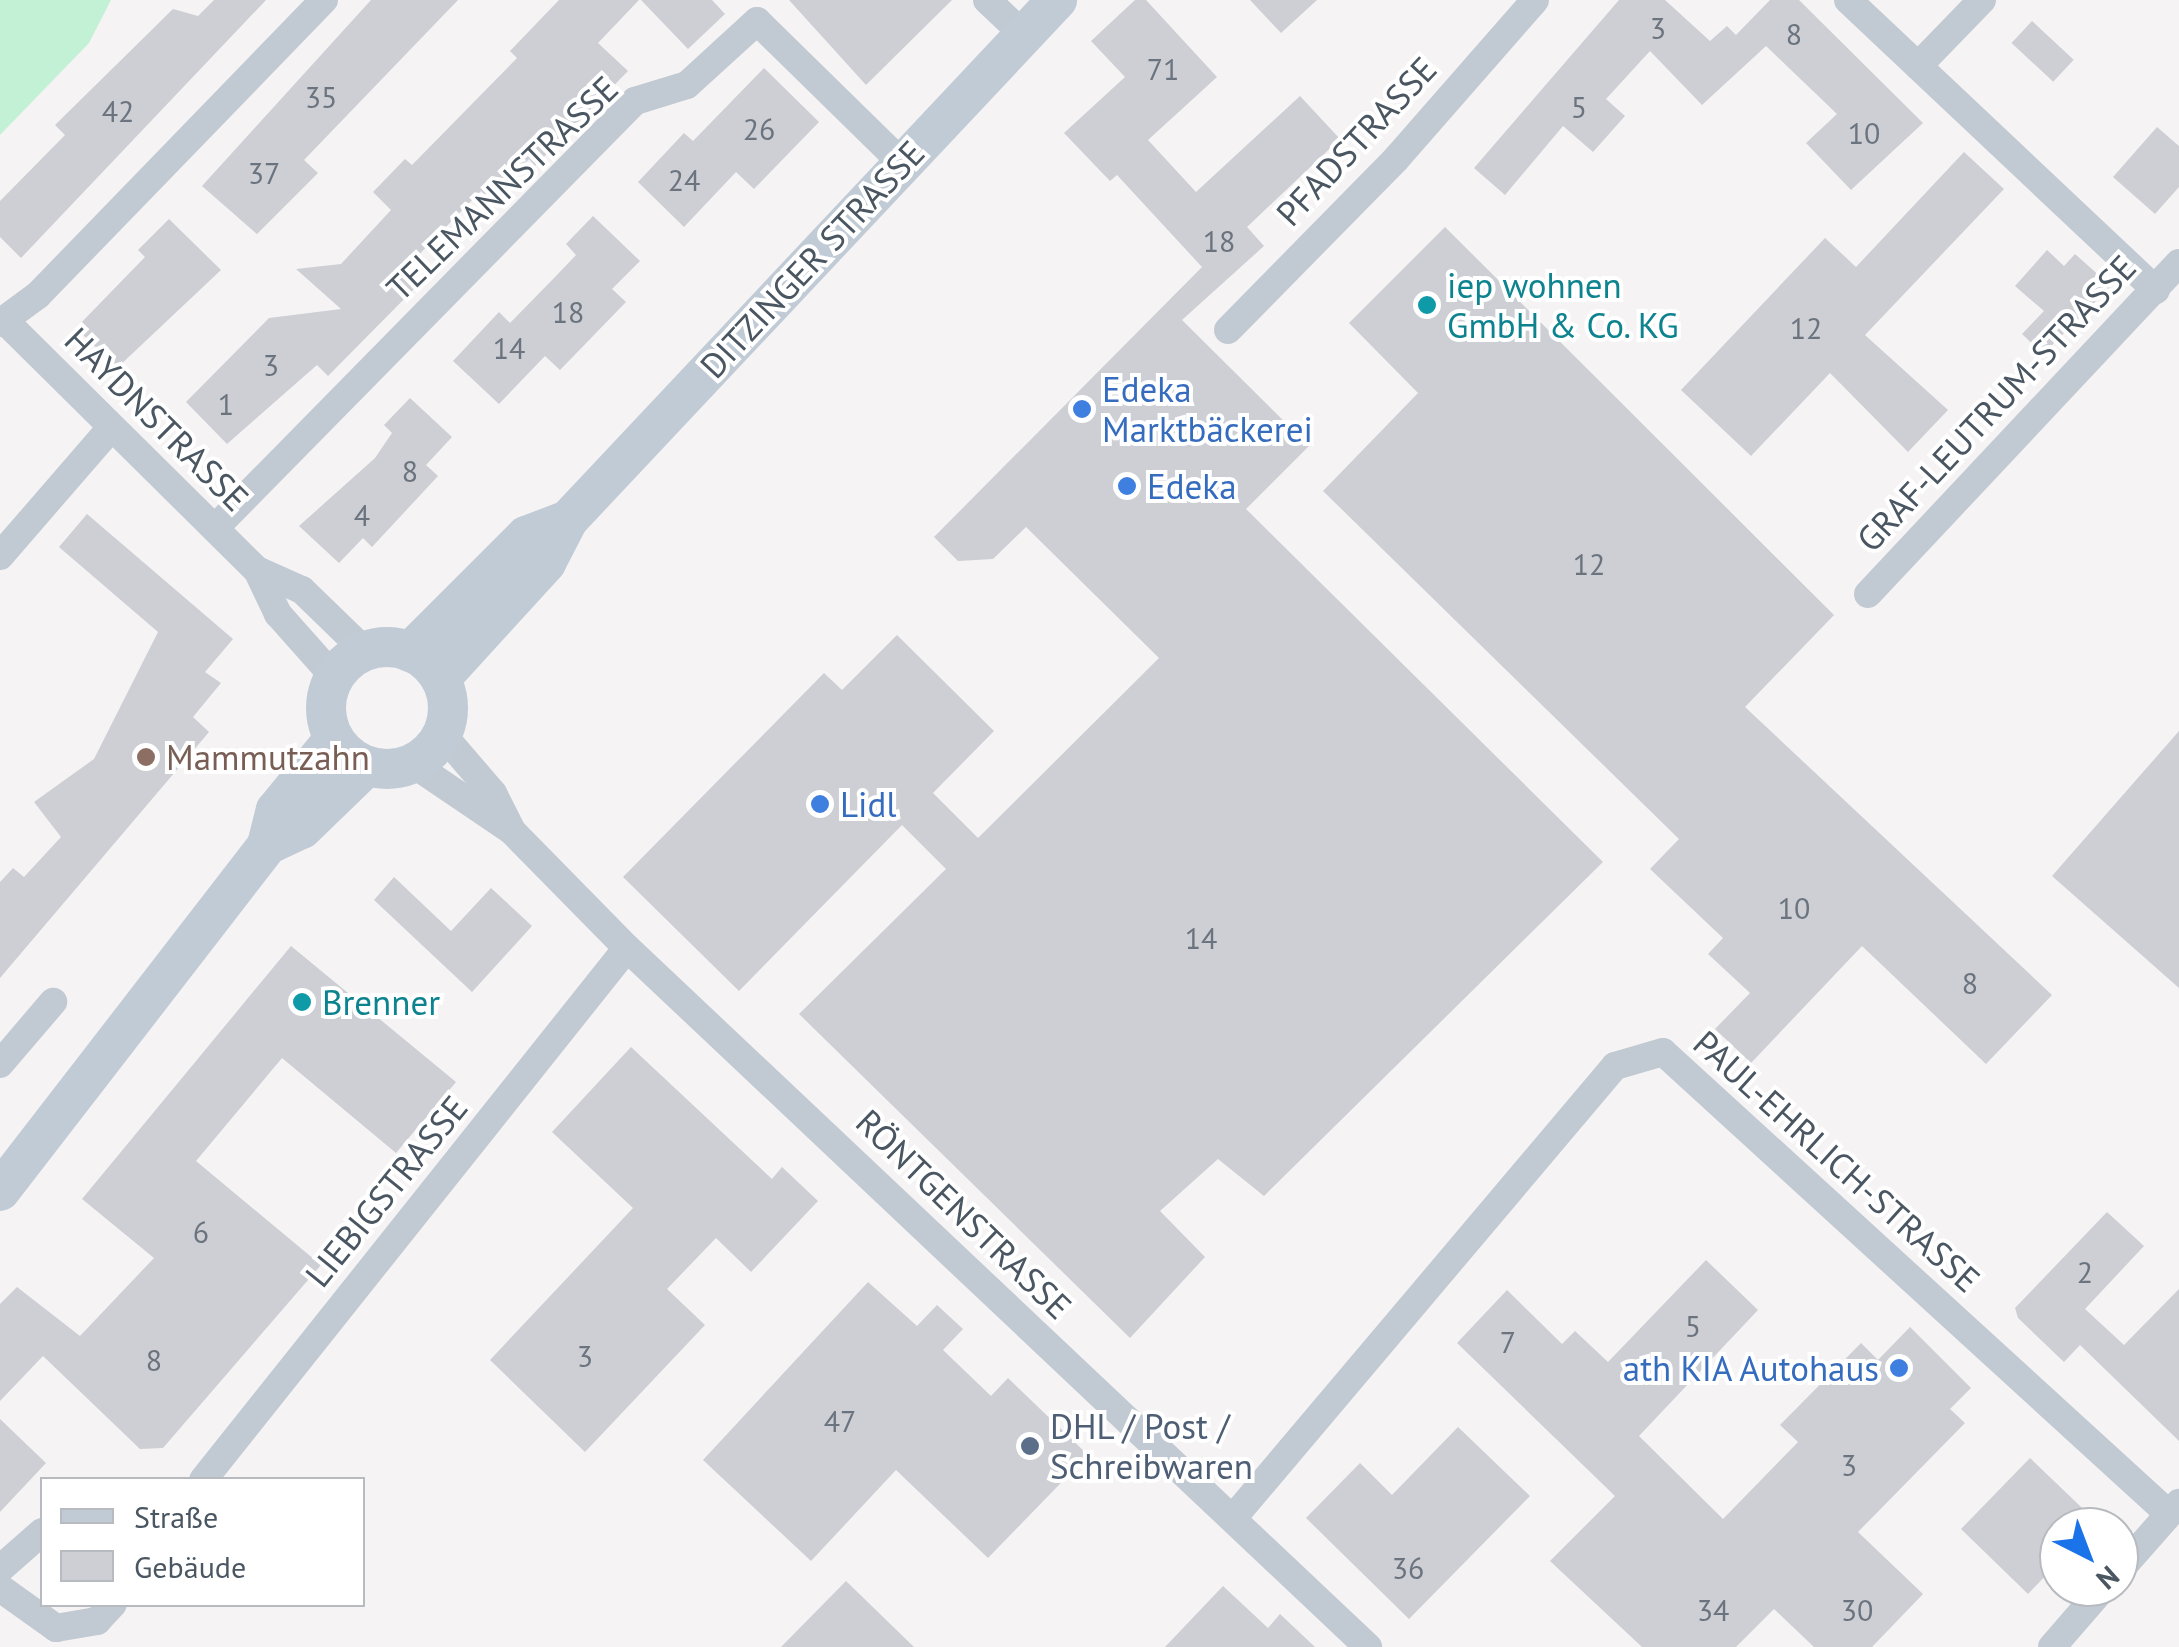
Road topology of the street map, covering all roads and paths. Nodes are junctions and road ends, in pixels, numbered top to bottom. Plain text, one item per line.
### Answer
1 (324, 0) edge
2 (988, 0) edge
3 (1057, 0) edge
4 (1535, 0) edge
5 (1848, 0) edge
6 (1982, 0) edge
7 (1023, 34) junction
8 (1918, 66) junction
9 (900, 161) junction
10 (2179, 263) edge
11 (2156, 290) junction
12 (3, 322) edge
13 (1228, 330) dead end
14 (110, 429) junction
15 (568, 520) junction
16 (215, 528) junction
17 (0, 556) edge
18 (258, 570) junction
19 (1868, 594) dead end
20 (365, 651) junction
21 (410, 652) junction
22 (334, 677) junction
23 (441, 678) junction
24 (442, 734) junction
25 (334, 739) junction
26 (413, 764) junction
27 (367, 766) junction
28 (512, 831) junction
29 (267, 845) junction
30 (627, 948) junction
31 (52, 1002) dead end
32 (0, 1064) edge
33 (0, 1191) edge
34 (206, 1477) edge
35 (2174, 1508) edge
36 (1233, 1518) junction
37 (40, 1534) edge
38 (2139, 1547) edge
39 (0, 1569) edge
40 (0, 1588) edge
41 (110, 1607) edge
42 (2087, 1607) edge
43 (1368, 1647) edge
44 (2052, 1647) edge

1 - 12 street
2 - 7 street
3 - 7 street, DITZINGER STRASSE
4 - 13 street, PFADSTRASSE
5 - 8 street
6 - 8 street
7 - 9 street, DITZINGER STRASSE
8 - 11 street
9 - 15 street, DITZINGER STRASSE
9 - 16 street, TELEMANNSTRASSE
10 - 11 street, GRAF-LEUTRUM-STRASSE
11 - 19 street, GRAF-LEUTRUM-STRASSE
12 - 14 street, HAYDNSTRASSE
14 - 16 street, HAYDNSTRASSE
14 - 17 street
15 - 21 street, DITZINGER STRASSE
15 - 23 street, DITZINGER STRASSE
16 - 18 street, HAYDNSTRASSE
18 - 20 street, HAYDNSTRASSE
18 - 22 street, HAYDNSTRASSE
20 - 21 street
20 - 22 street
21 - 23 street
22 - 25 street
23 - 24 street
24 - 26 street
24 - 28 street, RÖNTGENSTRASSE
25 - 27 street
25 - 29 street
26 - 27 street
26 - 28 street, RÖNTGENSTRASSE
27 - 29 street
28 - 30 street, RÖNTGENSTRASSE
29 - 33 street
30 - 34 street, LIEBIGSTRASSE
30 - 36 street, RÖNTGENSTRASSE
31 - 32 street
35 - 36 street, PAUL-EHRLICH-STRASSE
35 - 38 street
36 - 43 street, RÖNTGENSTRASSE
37 - 39 street
40 - 41 street
42 - 44 street

